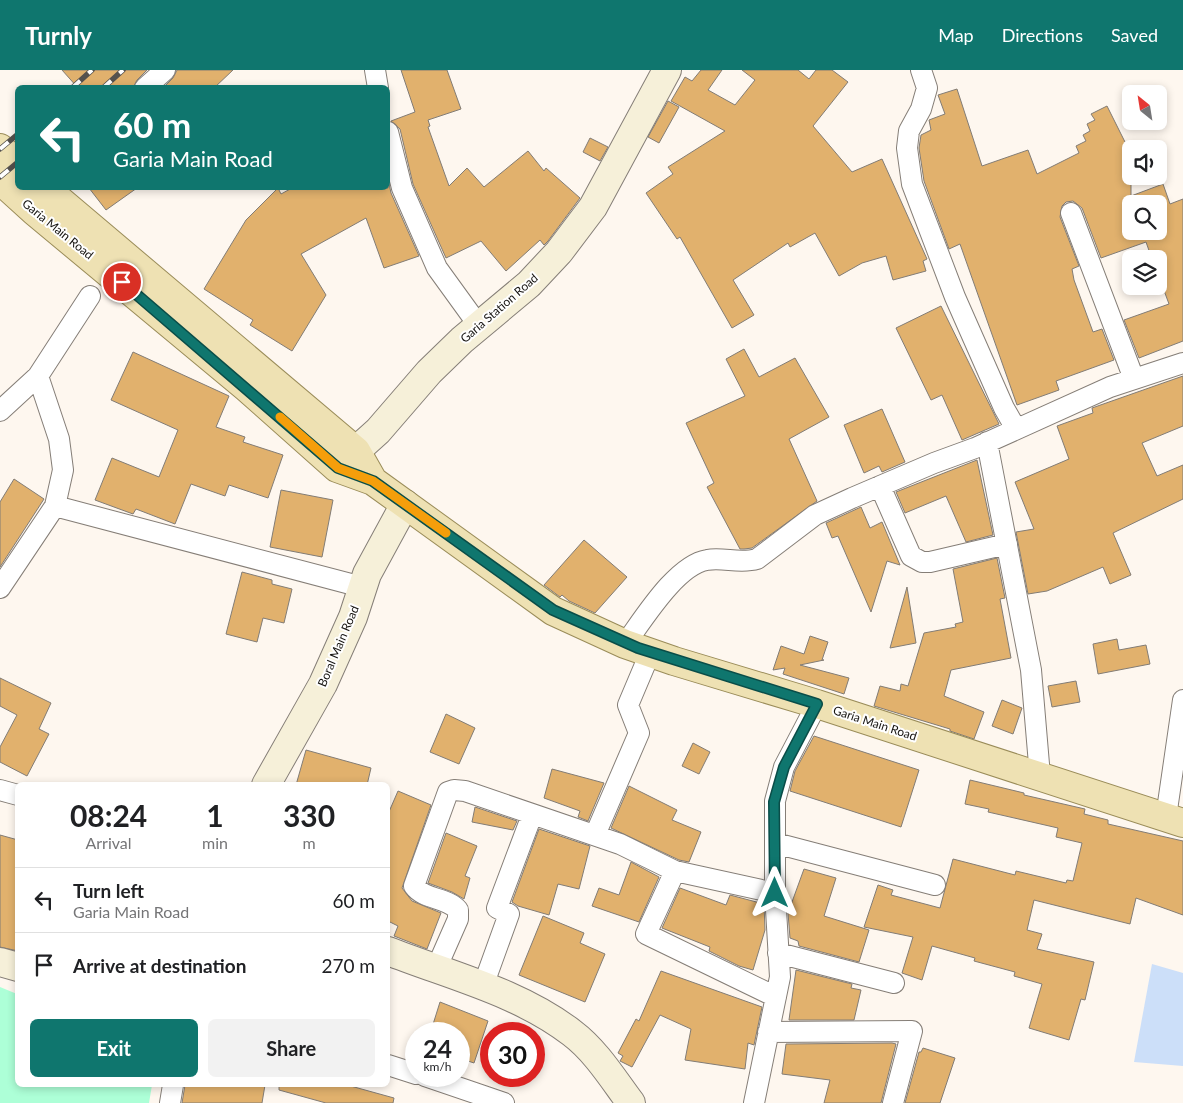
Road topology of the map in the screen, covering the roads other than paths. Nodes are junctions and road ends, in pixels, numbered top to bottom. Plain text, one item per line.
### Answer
1 (165, 70) edge
2 (374, 70) edge
3 (667, 70) edge
4 (921, 70) edge
5 (148, 85) edge
6 (377, 85) edge
7 (390, 140) edge
8 (0, 148) edge
9 (15, 161) edge
10 (0, 180) edge
11 (15, 185) edge
12 (31, 190) edge
13 (43, 194) edge
14 (1070, 213) dead end
15 (90, 296) dead end
16 (479, 326) junction
17 (1183, 362) edge
18 (38, 376) junction
19 (1134, 379) junction
20 (0, 411) edge
21 (1016, 428) junction
22 (987, 442) junction
23 (347, 460) junction
24 (880, 486) junction
25 (405, 504) junction
26 (55, 506) junction
27 (1007, 544) junction
28 (362, 587) junction
29 (0, 588) edge
30 (638, 648) junction
31 (1183, 700) edge
32 (817, 704) junction
33 (1040, 776) junction
34 (268, 782) edge
35 (0, 790) edge
36 (15, 794) edge
37 (532, 815) junction
38 (1174, 820) edge
39 (595, 834) junction
40 (775, 843) junction
41 (675, 871) junction
42 (935, 885) dead end
43 (775, 893) junction
44 (390, 952) edge
45 (778, 953) junction
46 (0, 962) edge
47 (15, 966) edge
48 (436, 970) junction
49 (894, 984) dead end
50 (483, 986) junction
51 (776, 997) junction
52 (768, 1032) junction
53 (390, 1066) edge
54 (405, 1070) edge
55 (173, 1087) edge
56 (457, 1087) edge
57 (170, 1103) edge
58 (504, 1103) edge
59 (631, 1103) edge
60 (754, 1103) edge
61 (893, 1103) edge

1 - 5 street
2 - 6 street
3 - 16 main road, Garia Station Road
4 - 21 street
7 - 16 street
8 - 9 main road
10 - 11 main road, Garia Main Road
12 - 13 main road, Garia Main Road
13 - 23 main road, Garia Main Road
14 - 19 street
15 - 18 street
16 - 23 main road, Garia Station Road
17 - 19 street
18 - 20 street
18 - 26 street
19 - 21 street
21 - 22 street
22 - 24 street
22 - 27 street
23 - 25 main road, Garia Main Road
24 - 27 street
24 - 30 street
25 - 28 main road, Boral Main Road
25 - 30 main road, Garia Main Road
26 - 28 street
26 - 29 street
27 - 33 street
28 - 34 main road, Boral Main Road
30 - 32 main road, Garia Main Road
30 - 39 street
31 - 38 street
32 - 33 main road, Garia Main Road
32 - 40 street
33 - 38 main road, Garia Main Road
35 - 36 street
37 - 39 street
37 - 48 street
37 - 50 street
39 - 41 street
40 - 42 street
40 - 43 street
41 - 43 street
41 - 51 street
43 - 45 street
44 - 48 main road
45 - 49 street
45 - 51 street
46 - 47 main road
48 - 50 main road
50 - 59 main road
51 - 52 street
52 - 60 street
52 - 61 street
53 - 54 street
55 - 57 street
56 - 58 street

